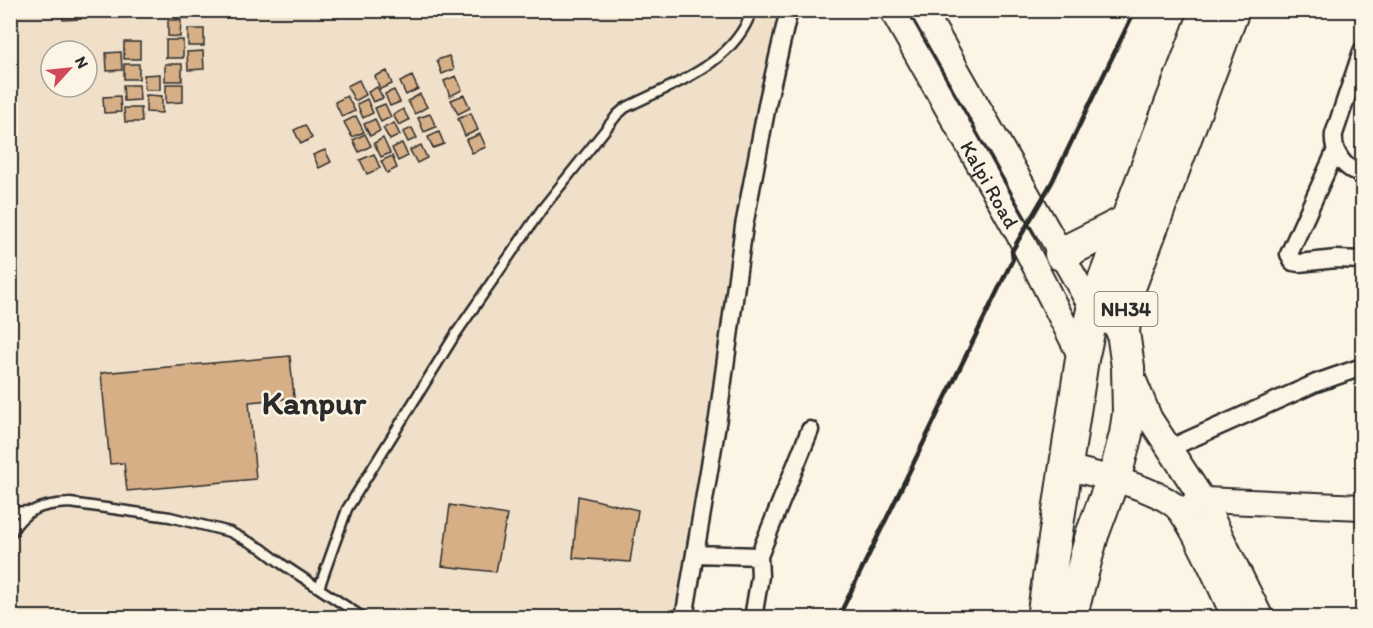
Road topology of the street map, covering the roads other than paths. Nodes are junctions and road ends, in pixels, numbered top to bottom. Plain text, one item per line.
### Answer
1 (752, 10) edge
2 (789, 10) edge
3 (892, 10) edge
4 (923, 10) edge
5 (1207, 10) edge
6 (1233, 10) edge
7 (1362, 51) edge
8 (1336, 150) junction
9 (1362, 173) edge
10 (1127, 221) junction
11 (1061, 255) junction
12 (1362, 260) edge
13 (1093, 310) junction
14 (1123, 332) junction
15 (1082, 359) junction
16 (1128, 367) junction
17 (1362, 367) edge
18 (810, 430) dead end
19 (1170, 448) junction
20 (1066, 467) junction
21 (1112, 478) junction
22 (1203, 500) junction
23 (1362, 507) edge
24 (30, 511) junction
25 (1179, 511) junction
26 (10, 512) edge
27 (10, 535) edge
28 (695, 554) junction
29 (759, 556) junction
30 (319, 588) junction
31 (364, 618) edge
32 (684, 618) edge
33 (753, 618) edge
34 (1044, 618) edge
35 (1070, 618) edge
36 (1235, 618) edge
37 (1261, 618) edge

1 - 30 lane
2 - 28 street
3 - 15 main road, Kalpi Road
4 - 11 main road, Kalpi Road
5 - 10 highway, NH34
6 - 14 highway, NH34
7 - 8 street
8 - 9 street
8 - 12 street
10 - 11 highway
10 - 13 highway, NH34
11 - 13 main road, Kalpi Road
13 - 14 main road, Kalpi Road
13 - 15 highway, NH34
14 - 16 highway, NH34
15 - 20 highway, NH34
16 - 19 main road
16 - 21 highway, NH34
17 - 19 street
18 - 29 street
19 - 22 main road
20 - 21 main road
20 - 34 highway, NH34
21 - 25 main road
21 - 35 highway, NH34
22 - 23 main road
22 - 25 main road
22 - 37 main road
24 - 26 lane
24 - 27 lane
24 - 30 lane
25 - 36 main road
28 - 29 street
28 - 32 street
29 - 33 street
30 - 31 lane

